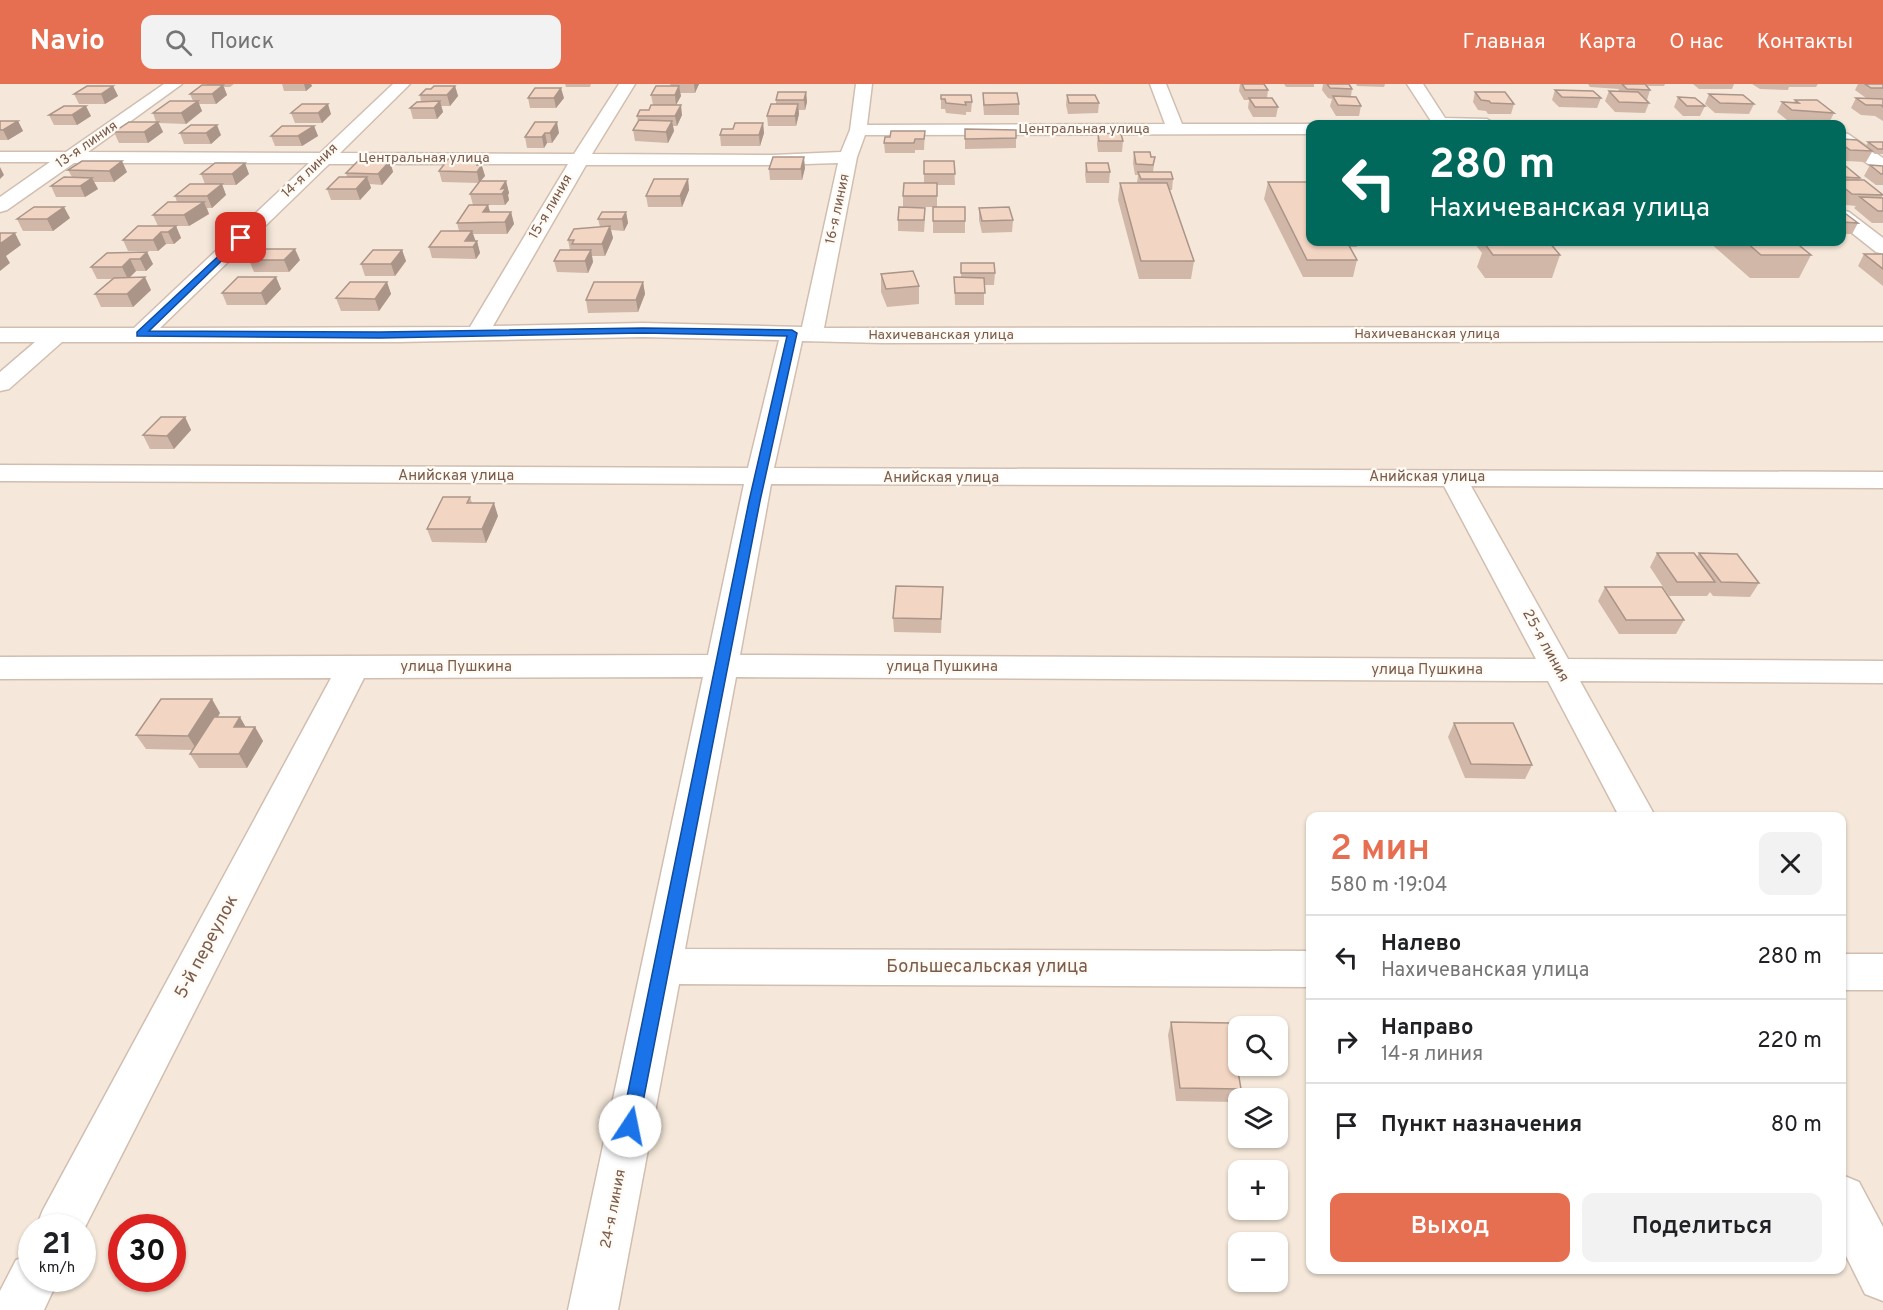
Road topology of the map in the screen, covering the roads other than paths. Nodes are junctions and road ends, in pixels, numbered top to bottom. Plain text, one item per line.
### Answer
1 (174, 84) edge
2 (402, 84) edge
3 (627, 84) edge
4 (864, 84) edge
5 (1158, 84) edge
6 (1415, 84) edge
7 (1438, 120) edge
8 (1175, 129) junction
9 (1306, 129) edge
10 (858, 130) junction
11 (1873, 135) dead end
12 (1846, 136) edge
13 (1846, 139) edge
14 (0, 157) edge
15 (324, 157) junction
16 (848, 157) junction
17 (71, 158) junction
18 (580, 159) junction
19 (1883, 166) edge
20 (0, 206) edge
21 (1846, 219) edge
22 (1883, 248) edge
23 (478, 332) junction
24 (802, 333) junction
25 (141, 334) junction
26 (1883, 334) edge
27 (0, 335) edge
28 (56, 335) junction
29 (0, 384) edge
30 (0, 473) edge
31 (1453, 477) junction
32 (759, 478) junction
33 (1883, 480) edge
34 (721, 666) junction
35 (353, 667) junction
36 (1558, 671) junction
37 (1883, 672) edge
38 (6, 675) edge
39 (1635, 812) edge
40 (662, 966) junction
41 (1306, 969) edge
42 (1846, 972) edge
43 (1883, 972) edge
44 (1846, 1207) edge
45 (67, 1214) edge
46 (1883, 1276) edge
47 (27, 1292) edge
48 (17, 1310) edge
49 (593, 1310) edge

1 - 17 street, 13-я линия
2 - 15 street, 14-я линия
3 - 18 street, 15-я линия
4 - 10 street, 16-я линия
5 - 8 street
6 - 7 street
8 - 9 street, Центральная улица
8 - 10 street, Центральная улица
10 - 16 street, 16-я линия
11 - 12 street
13 - 19 street
14 - 17 street, Центральная улица
15 - 17 street, Центральная улица
15 - 18 street, Центральная улица
15 - 25 street, 14-я линия
16 - 18 street, Центральная улица
16 - 24 street, 16-я линия
17 - 20 street, 13-я линия
18 - 23 street, 15-я линия
21 - 22 street
23 - 24 street, Нахичеванская улица
23 - 25 street, Нахичеванская улица
24 - 26 street, Нахичеванская улица
24 - 32 street, 24-я линия
25 - 28 street, Нахичеванская улица
27 - 28 street, Нахичеванская улица
28 - 29 street
30 - 32 street, Анийская улица
31 - 32 street, Анийская улица
31 - 33 street, Анийская улица
31 - 36 street, 25-я линия
32 - 34 street, 24-я линия
34 - 35 street, улица Пушкина
34 - 36 street, улица Пушкина
34 - 40 street, 24-я линия
35 - 38 street, улица Пушкина
35 - 45 street, 5-й переулок
36 - 37 street, улица Пушкина
36 - 39 street, 25-я линия
40 - 41 street, Большесальская улица
40 - 49 street, 24-я линия
42 - 43 street
44 - 46 street
47 - 48 street

